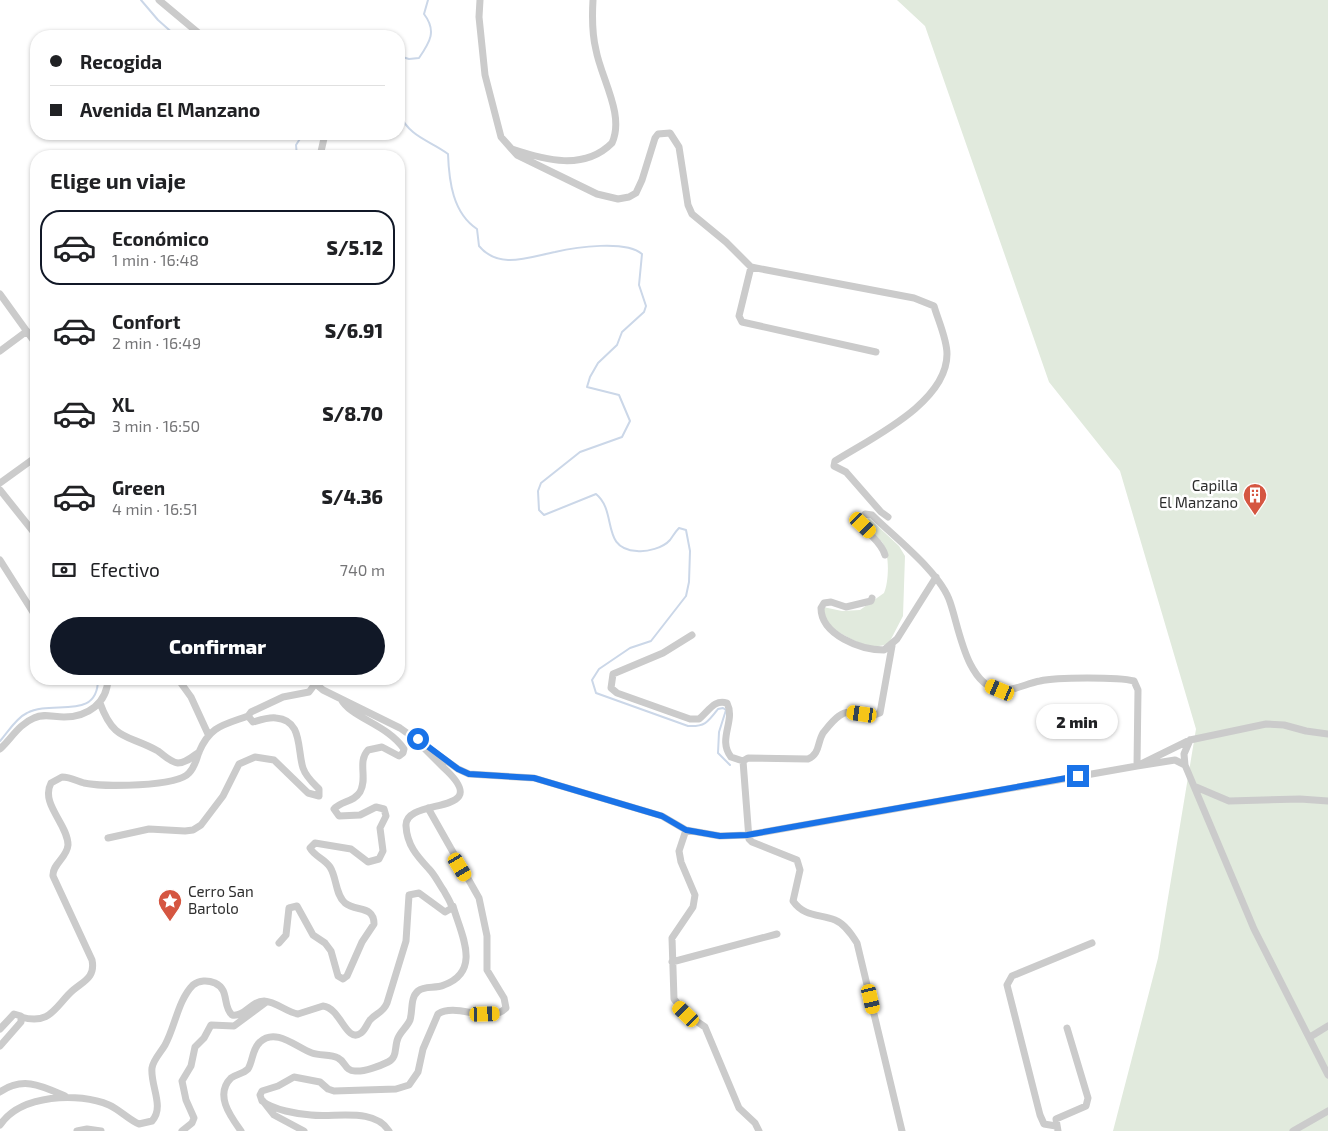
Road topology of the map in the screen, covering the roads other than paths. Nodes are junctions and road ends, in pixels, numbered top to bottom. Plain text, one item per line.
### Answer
1 (159, 0) edge
2 (480, 0) edge
3 (592, 0) edge
4 (195, 30) edge
5 (509, 148) junction
6 (751, 267) junction
7 (0, 294) edge
8 (27, 331) junction
9 (30, 335) edge
10 (0, 351) edge
11 (876, 352) dead end
12 (30, 461) edge
13 (0, 483) edge
14 (0, 490) edge
15 (888, 517) dead end
16 (30, 528) edge
17 (885, 555) dead end
18 (0, 560) edge
19 (936, 577) junction
20 (872, 598) dead end
21 (30, 608) edge
22 (692, 635) dead end
23 (892, 646) junction
24 (107, 685) edge
25 (182, 685) edge
26 (311, 685) edge
27 (318, 685) edge
28 (341, 699) junction
29 (100, 703) junction
30 (248, 716) junction
31 (208, 734) junction
32 (1328, 734) edge
33 (418, 739) junction
34 (1190, 740) junction
35 (0, 749) edge
36 (198, 752) junction
37 (743, 761) junction
38 (1185, 765) junction
39 (1137, 766) junction
40 (1196, 786) junction
41 (1209, 794) junction
42 (1328, 801) edge
43 (1202, 802) junction
44 (428, 808) junction
45 (686, 830) junction
46 (747, 835) junction
47 (108, 838) dead end
48 (453, 906) junction
49 (777, 934) dead end
50 (279, 943) dead end
51 (1092, 943) dead end
52 (672, 962) junction
53 (268, 1002) junction
54 (22, 1018) junction
55 (1328, 1026) edge
56 (1067, 1028) dead end
57 (0, 1029) edge
58 (1310, 1037) junction
59 (0, 1046) edge
60 (1328, 1075) edge
61 (0, 1092) edge
62 (66, 1097) junction
63 (262, 1101) junction
64 (1328, 1111) edge
65 (0, 1125) edge
66 (1057, 1129) edge
67 (77, 1131) edge
68 (101, 1131) edge
69 (182, 1131) edge
70 (241, 1131) edge
71 (304, 1131) edge
72 (389, 1131) edge
73 (759, 1131) edge
74 (902, 1131) edge
75 (1293, 1131) edge

1 - 4 street
2 - 5 street
3 - 5 street
5 - 6 street
6 - 11 street
6 - 15 street
7 - 8 street
8 - 9 street
8 - 10 street
12 - 13 street
14 - 16 street
17 - 19 street
18 - 21 street
19 - 23 street
19 - 39 street
20 - 23 street
22 - 37 street
23 - 37 street
24 - 29 street
25 - 31 street
26 - 30 street
27 - 28 street
28 - 33 street
28 - 50 street
29 - 35 street
29 - 36 street
30 - 31 street
30 - 47 street
31 - 36 street
32 - 34 street
33 - 44 street
33 - 45 street
34 - 38 street
34 - 39 street
36 - 54 street
37 - 46 street
38 - 39 street
38 - 40 street
39 - 46 street
40 - 41 street
40 - 43 street
41 - 42 street
41 - 43 street
43 - 58 street
44 - 48 street
44 - 63 street
45 - 46 street
45 - 52 street
46 - 74 street
48 - 53 street
48 - 70 street
49 - 52 street
51 - 66 street
52 - 73 street
53 - 62 street
53 - 69 street
54 - 57 street
54 - 59 street
55 - 58 street
56 - 66 street
58 - 60 street
61 - 62 street
62 - 65 street
63 - 71 street
63 - 72 street
64 - 75 street
67 - 68 street

